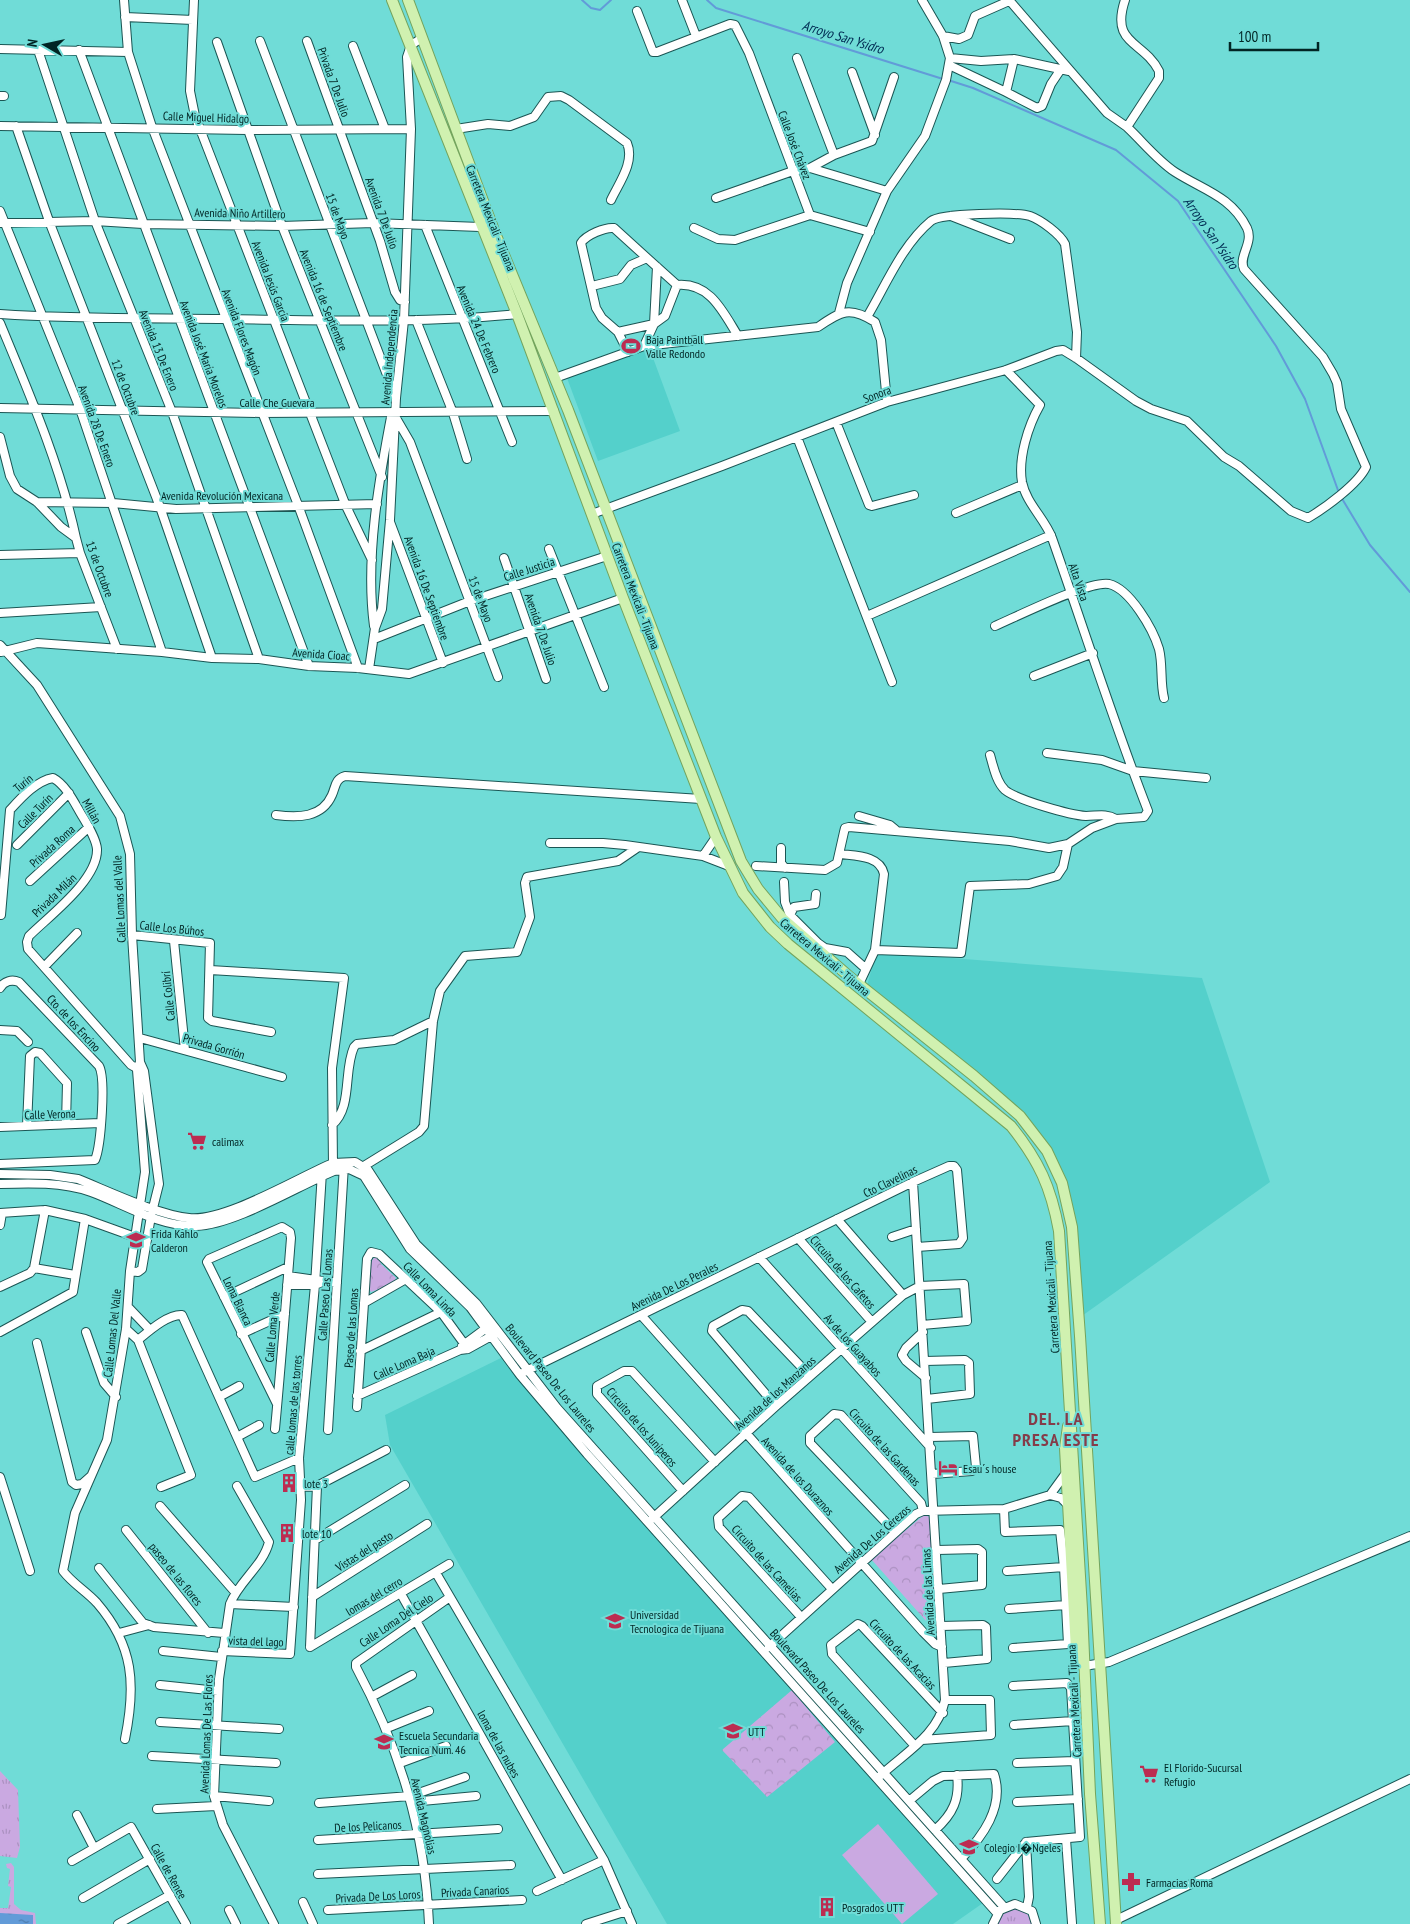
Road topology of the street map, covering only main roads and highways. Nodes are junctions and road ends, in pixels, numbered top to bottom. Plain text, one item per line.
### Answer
1 (392, 0) edge
2 (408, 0) edge
3 (1071, 1418) junction
4 (1084, 1666) junction
5 (1092, 1823) junction
6 (1112, 1878) junction
7 (1116, 1922) edge
8 (1099, 1923) edge

1 - 3 main road, Carretera Mexicali - Tijuana
2 - 6 main road, Carretera Mexicali - Tijuana
3 - 4 main road, Carretera Mexicali - Tijuana
3 - 4 main road
4 - 5 main road, Carretera Mexicali - Tijuana
5 - 6 main road
5 - 8 main road, Carretera Mexicali - Tijuana
6 - 7 main road, Carretera Mexicali - Tijuana

